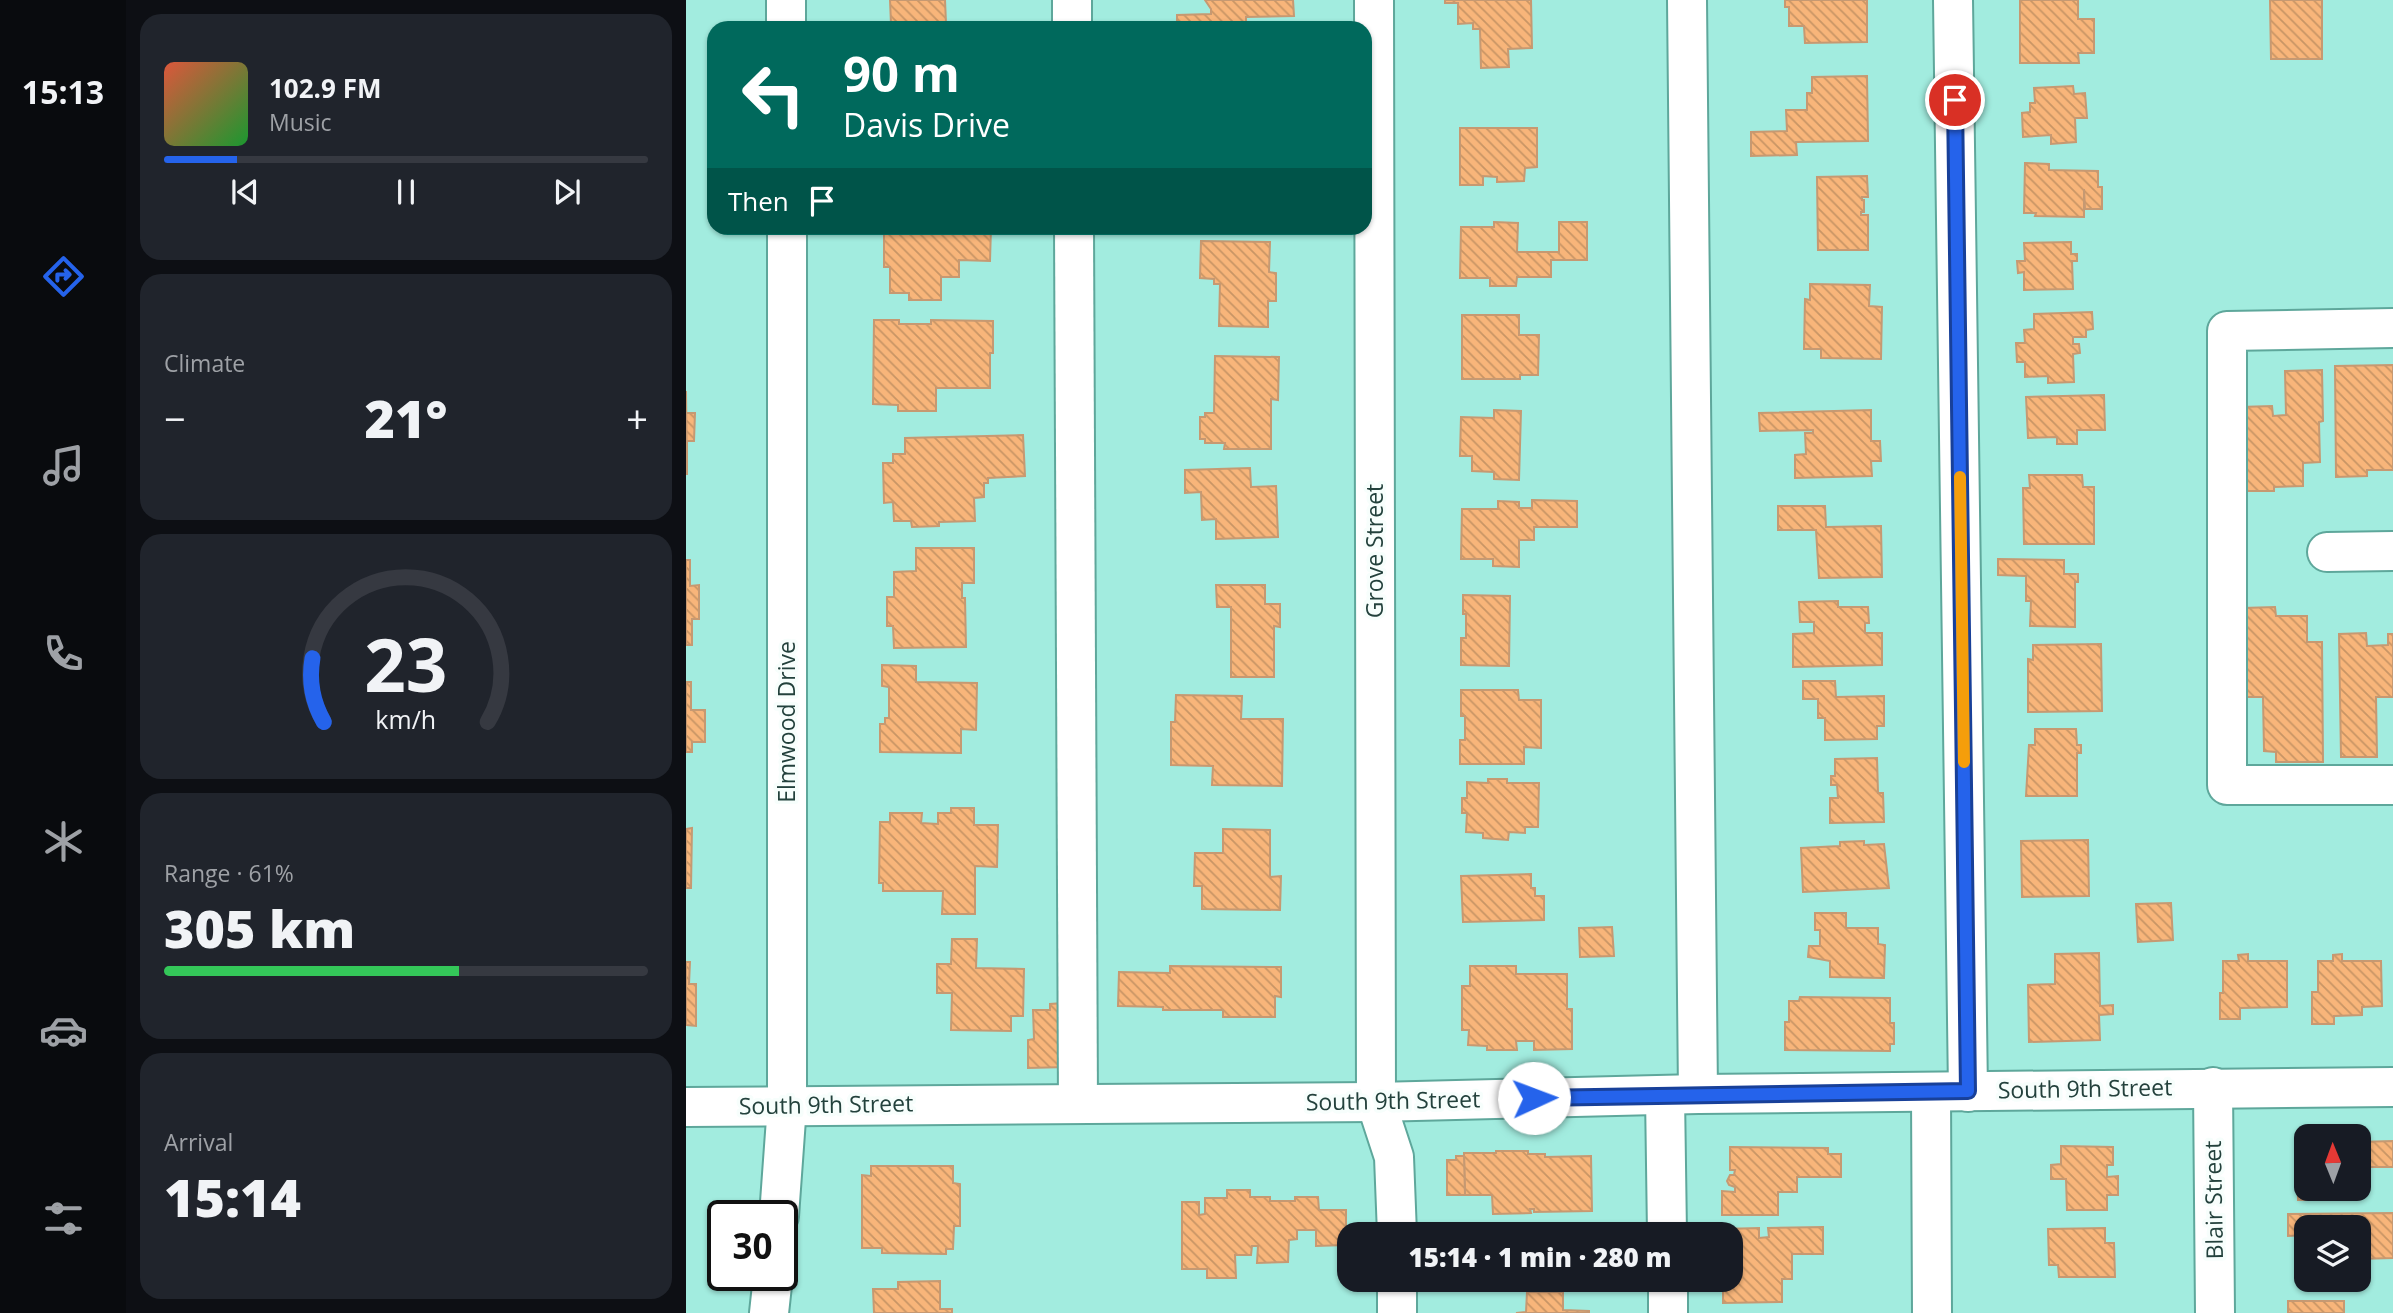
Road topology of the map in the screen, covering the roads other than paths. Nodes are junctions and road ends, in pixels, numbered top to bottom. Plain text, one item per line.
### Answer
1 (786, 0) edge
2 (1072, 0) edge
3 (1374, 0) edge
4 (1687, 0) edge
5 (1954, 0) edge
6 (786, 21) edge
7 (1072, 21) edge
8 (787, 235) edge
9 (1074, 235) edge
10 (2393, 328) edge
11 (2393, 551) edge
12 (2327, 552) dead end
13 (2393, 785) edge
14 (2213, 1087) junction
15 (2393, 1087) edge
16 (1950, 1092) junction
17 (1681, 1094) junction
18 (1376, 1102) junction
19 (1078, 1104) junction
20 (788, 1105) junction
21 (686, 1107) edge
22 (780, 1200) edge
23 (1397, 1222) edge
24 (1668, 1222) edge
25 (771, 1291) edge
26 (1397, 1292) edge
27 (1668, 1292) edge
28 (769, 1313) edge
29 (1398, 1313) edge
30 (1668, 1313) edge
31 (1932, 1313) edge
32 (2215, 1313) edge

1 - 6 street
2 - 7 street
3 - 18 street, Grove Street
4 - 17 street
5 - 16 street
8 - 20 street, Elmwood Drive
9 - 19 street
10 - 13 street
11 - 12 street
14 - 15 street, South 9th Street
14 - 16 street, South 9th Street
14 - 32 street, Blair Street
16 - 17 street, South 9th Street
16 - 31 street
17 - 18 street, South 9th Street
17 - 24 street
18 - 19 street, South 9th Street
18 - 23 street, Grove Street
19 - 20 street, South 9th Street
20 - 21 street, South 9th Street
20 - 22 street, Elmwood Drive
25 - 28 street
26 - 29 street
27 - 30 street

